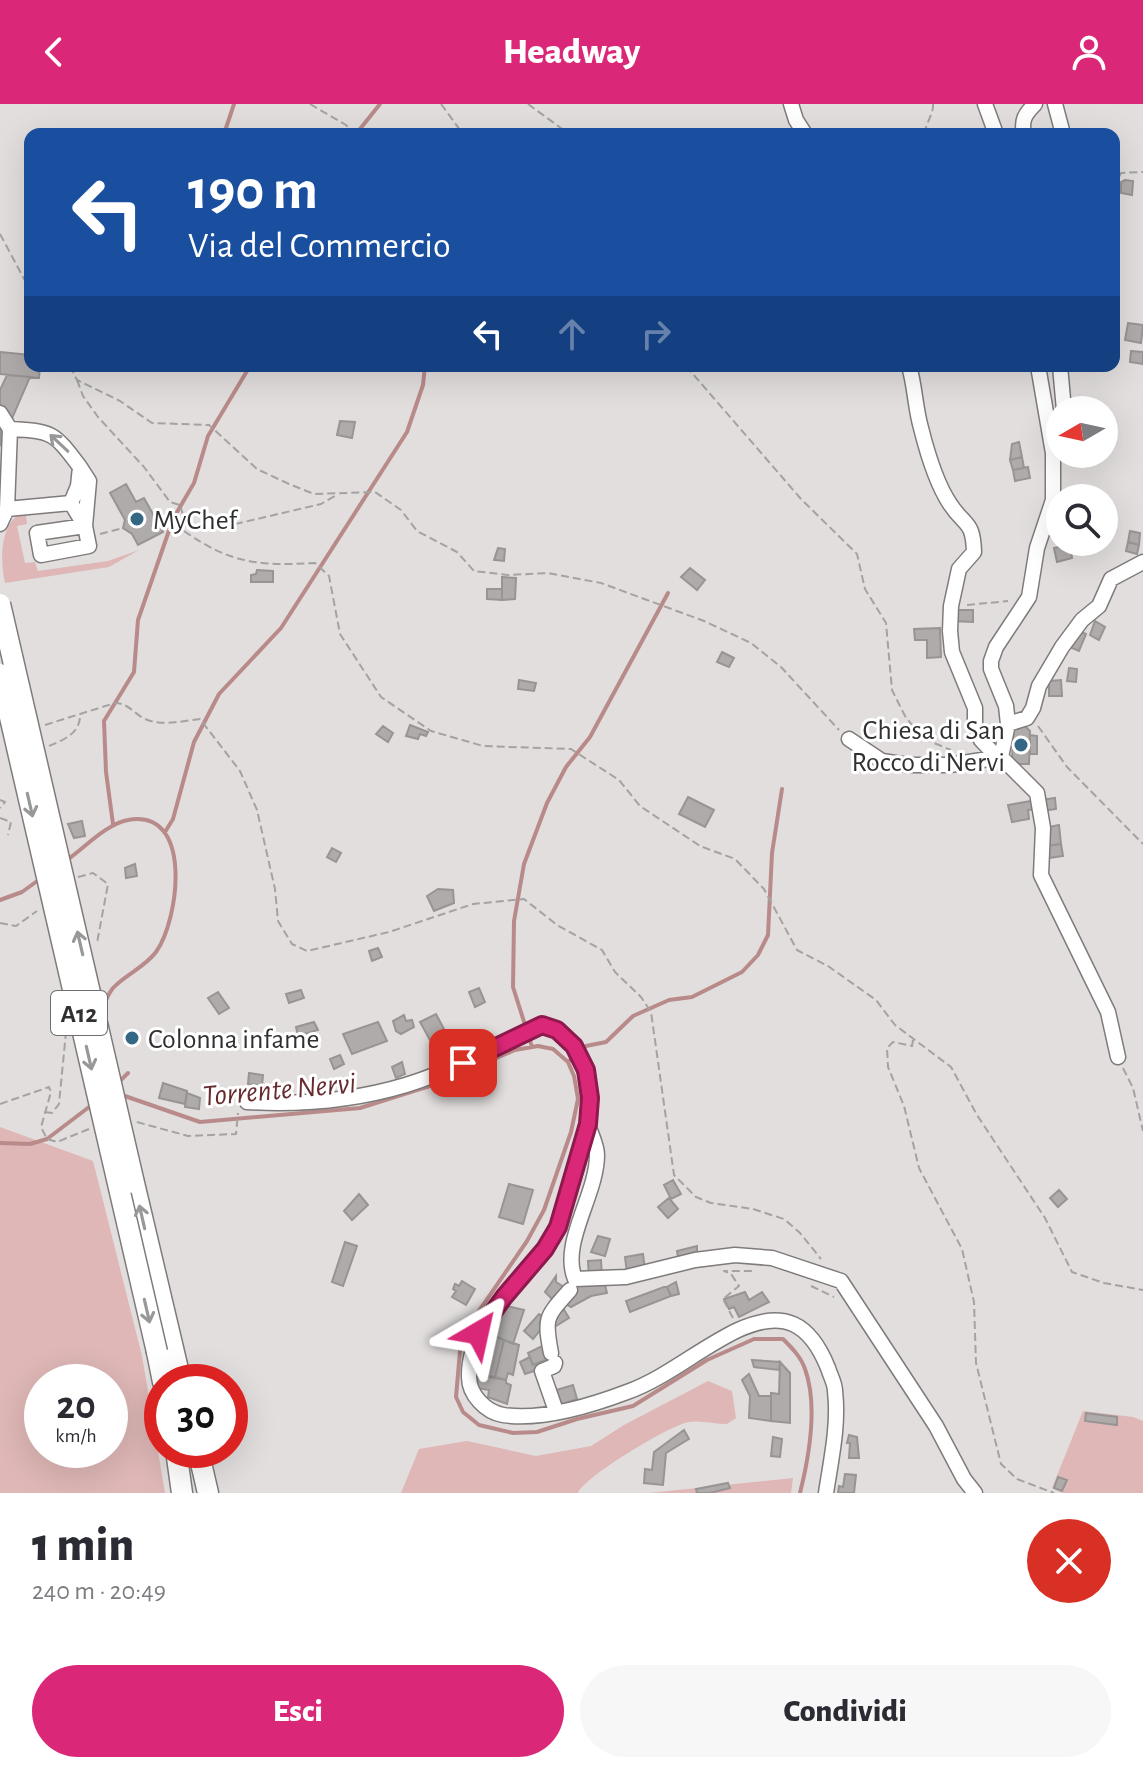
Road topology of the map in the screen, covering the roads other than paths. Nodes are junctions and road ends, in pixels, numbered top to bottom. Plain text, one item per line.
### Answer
1 (791, 104) edge
2 (985, 104) edge
3 (1035, 104) edge
4 (1055, 104) edge
5 (801, 128) edge
6 (994, 128) edge
7 (1023, 128) edge
8 (1061, 128) edge
9 (910, 372) edge
10 (1039, 372) edge
11 (1061, 372) edge
12 (1063, 396) edge
13 (1046, 400) edge
14 (0, 413) edge
15 (10, 429) junction
16 (80, 467) junction
17 (1055, 468) edge
18 (71, 503) junction
19 (7, 509) junction
20 (0, 524) edge
21 (1143, 562) edge
22 (0, 604) edge
23 (0, 674) edge
24 (1008, 724) junction
25 (849, 739) road end
26 (999, 757) junction
27 (1118, 1057) road end
28 (247, 1102) dead end
29 (588, 1124) junction
30 (570, 1290) dead end
31 (165, 1350) junction
32 (164, 1364) edge
33 (172, 1364) edge
34 (556, 1411) junction
35 (179, 1468) edge
36 (202, 1468) edge
37 (182, 1493) edge
38 (208, 1493) edge
39 (826, 1493) edge
40 (975, 1493) edge

1 - 5 street
2 - 6 street
3 - 7 street
4 - 8 street
9 - 26 street
10 - 13 street
11 - 12 street
14 - 15 street
16 -> 15 street
15 - 19 street
16 - 18 street
16 - 18 street
17 - 24 street
18 - 19 street
19 - 20 street
21 - 24 street
31 -> 22 highway, A12, bridge
23 -> 31 highway, A12, bridge
24 - 26 street
25 - 26 street
26 - 27 street
28 - 29 street
29 - 34 street
29 - 40 street
30 - 34 street
31 - 32 highway, A12
31 - 33 highway, A12
34 - 39 street
35 - 37 highway
36 - 38 highway

